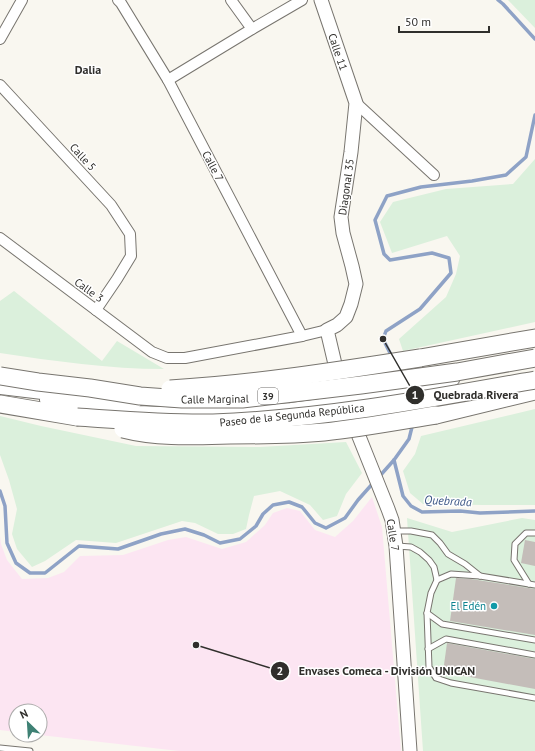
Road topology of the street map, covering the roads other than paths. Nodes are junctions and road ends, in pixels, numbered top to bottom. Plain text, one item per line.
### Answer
1 (22, 0) edge
2 (118, 0) edge
3 (231, 0) edge
4 (302, 0) edge
5 (321, 0) edge
6 (252, 28) junction
7 (0, 39) edge
8 (168, 80) junction
9 (0, 85) edge
10 (356, 103) junction
11 (434, 175) dead end
12 (0, 238) edge
13 (96, 310) junction
14 (327, 330) junction
15 (302, 336) junction
16 (535, 338) edge
17 (535, 358) edge
18 (535, 366) edge
19 (0, 376) edge
20 (535, 380) edge
21 (0, 388) edge
22 (90, 388) junction
23 (535, 391) edge
24 (0, 392) edge
25 (343, 398) junction
26 (0, 404) edge
27 (77, 417) junction
28 (394, 531) junction
29 (535, 533) edge
30 (396, 546) junction
31 (480, 576) junction
32 (437, 580) junction
33 (532, 584) edge
34 (427, 613) junction
35 (535, 640) edge
36 (428, 649) junction
37 (535, 656) edge
38 (535, 698) edge
39 (0, 748) edge
40 (30, 751) edge
41 (410, 751) edge

1 - 7 street
2 - 8 street, Calle 7
3 - 6 street
4 - 6 street
5 - 10 street, Calle 11
6 - 8 street
8 - 15 street, Calle 7
9 - 13 street, Calle 5
10 - 11 street
10 - 14 street, Diagonal 35
12 - 13 street, Calle 3
13 - 15 street, Calle 3
14 - 15 street
14 - 25 street, Calle 7
16 - 22 highway, bridge
17 - 22 highway, Paseo de la Segunda República / 39, bridge
18 - 25 street, Calle Marginal
19 - 22 highway, Paseo de la Segunda República / 39, bridge
20 - 27 highway, Paseo de la Segunda República / 39, bridge
21 - 25 street, Calle Marginal
23 - 27 highway, bridge
24 - 25 street, Calle Marginal
25 - 28 street, Calle 7
26 - 27 highway, Paseo de la Segunda República / 39
28 - 30 street, Calle 7
28 - 31 lane
29 - 33 lane
30 - 32 lane
30 - 41 street, Calle 7
31 - 32 lane
31 - 33 lane
32 - 34 lane
34 - 35 lane
34 - 36 lane
36 - 37 lane
36 - 38 lane
39 - 40 lane

